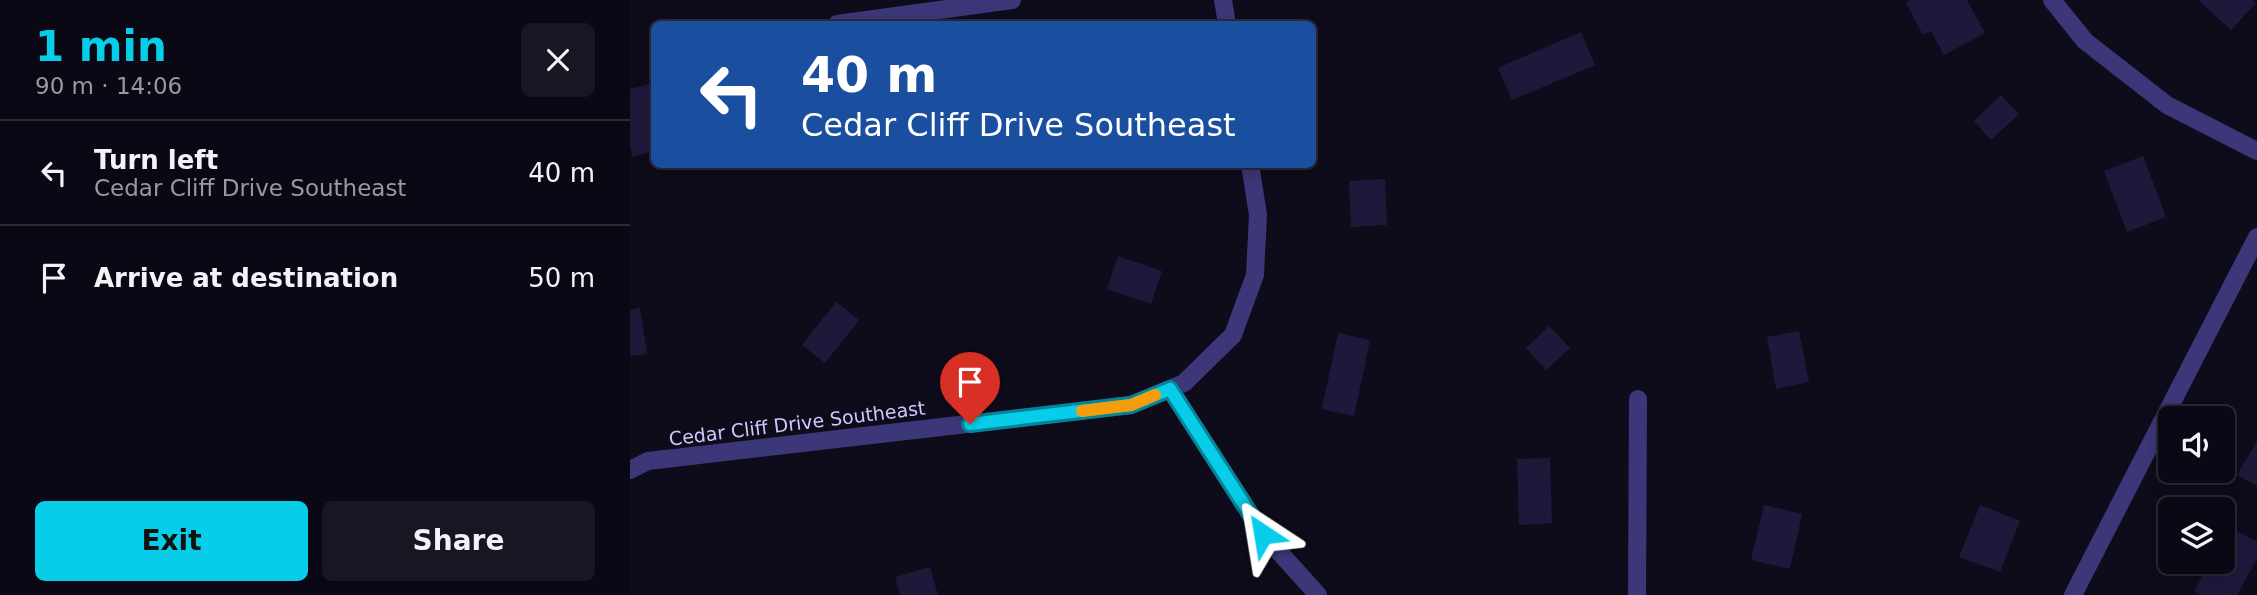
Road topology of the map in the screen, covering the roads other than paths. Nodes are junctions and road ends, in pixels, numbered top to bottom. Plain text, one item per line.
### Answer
1 (1012, 0) edge
2 (1223, 0) edge
3 (2052, 0) edge
4 (859, 21) edge
5 (1226, 21) edge
6 (2257, 151) edge
7 (1251, 168) edge
8 (2257, 237) edge
9 (1170, 389) junction
10 (1637, 400) dead end
11 (630, 470) edge
12 (1318, 595) edge
13 (1637, 595) edge
14 (2073, 595) edge

1 - 4 street
2 - 5 street
3 - 6 street
7 - 9 street, Cedar Cliff Drive Southeast
8 - 14 street
9 - 11 street, Cedar Cliff Drive Southeast
9 - 12 street
10 - 13 street

